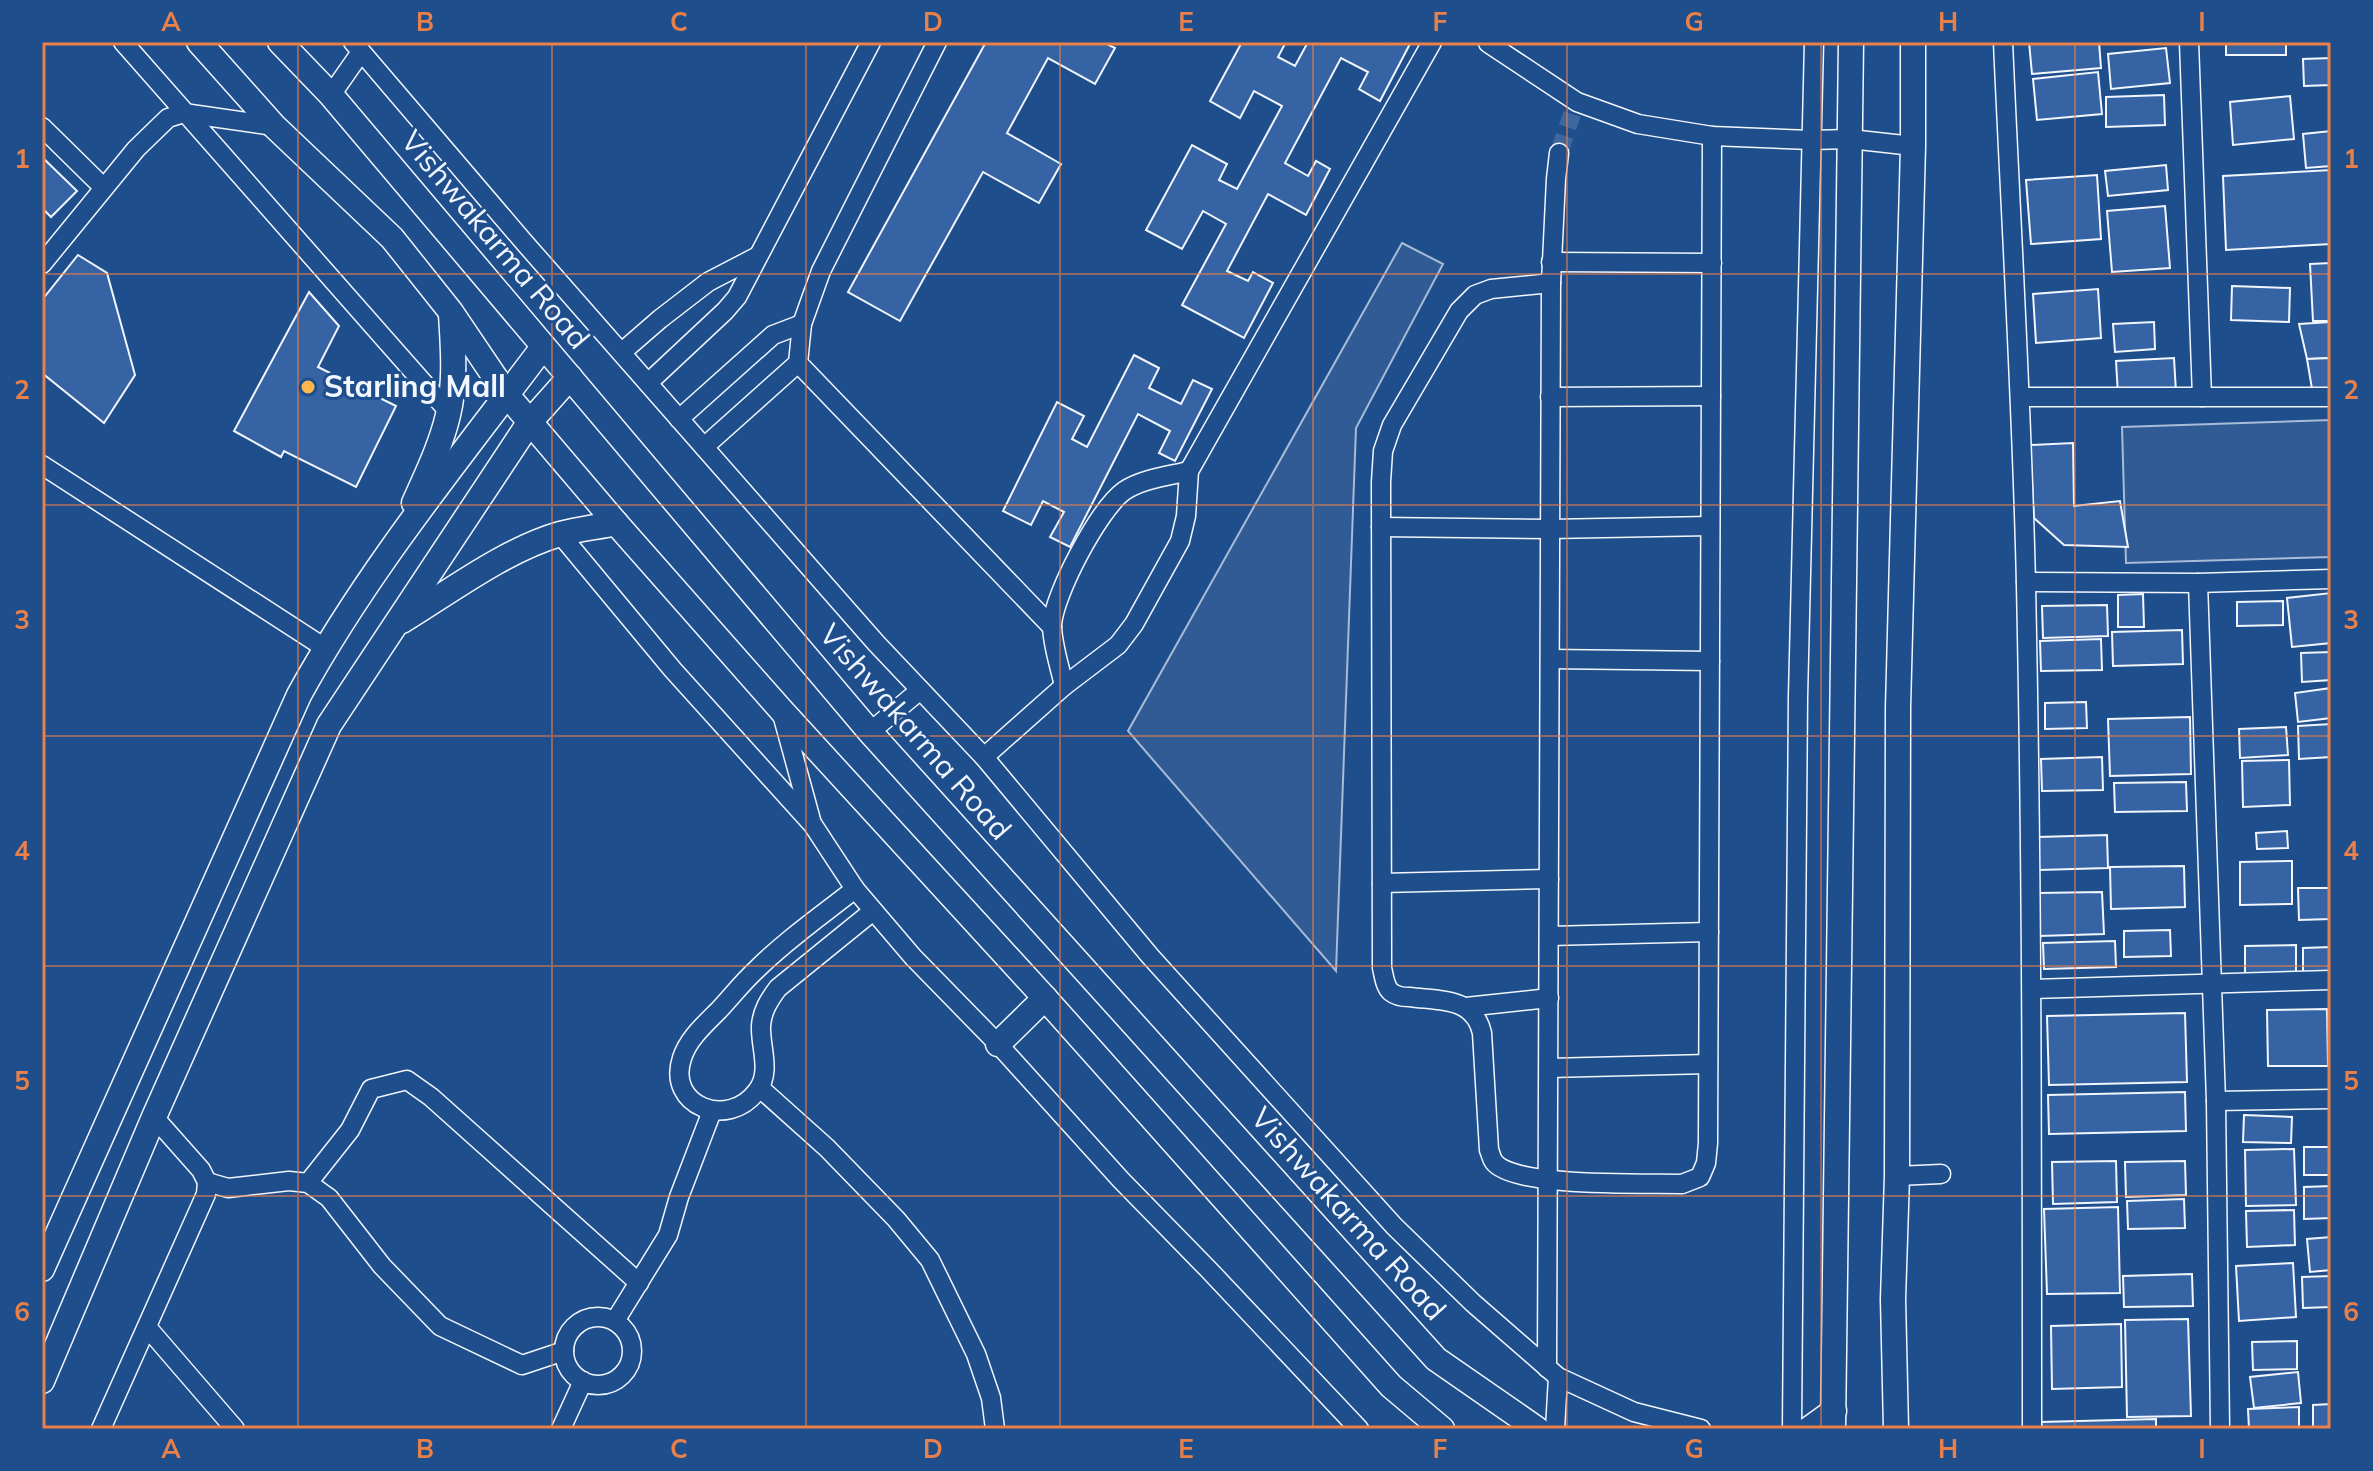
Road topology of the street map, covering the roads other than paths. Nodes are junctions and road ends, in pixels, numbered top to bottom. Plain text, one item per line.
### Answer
1 (123, 42) edge
2 (199, 42) edge
3 (280, 42) edge
4 (871, 42) edge
5 (937, 42) edge
6 (1432, 42) edge
7 (1814, 42) edge
8 (1851, 42) edge
9 (1913, 42) edge
10 (2003, 42) edge
11 (2189, 42) edge
12 (1488, 43) edge
13 (357, 47) edge
14 (331, 95) junction
15 (176, 116) junction
16 (274, 126) junction
17 (42, 127) edge
18 (1712, 136) junction
19 (1850, 139) junction
20 (1811, 140) junction
21 (1913, 146) junction
22 (1559, 153) tunnel mouth
23 (103, 187) junction
24 (758, 256) junction
25 (1551, 262) junction
26 (1712, 263) junction
27 (42, 264) edge
28 (1551, 283) junction
29 (451, 312) junction
30 (802, 324) junction
31 (543, 347) junction
32 (622, 352) junction
33 (798, 363) junction
34 (570, 377) junction
35 (648, 383) junction
36 (507, 395) junction
37 (1711, 396) junction
38 (1550, 397) junction
39 (2020, 397) junction
40 (2202, 397) junction
41 (2331, 397) edge
42 (449, 412) junction
43 (679, 419) junction
44 (529, 423) junction
45 (704, 447) junction
46 (42, 465) edge
47 (1189, 471) junction
48 (616, 523) junction
49 (1710, 526) junction
50 (1381, 527) junction
51 (1550, 529) junction
52 (560, 534) junction
53 (398, 542) junction
54 (2331, 579) edge
55 (2026, 582) junction
56 (2198, 583) junction
57 (396, 624) junction
58 (1052, 627) junction
59 (325, 648) junction
60 (1550, 659) junction
61 (1710, 661) junction
62 (1064, 686) junction
63 (919, 691) junction
64 (782, 711) junction
65 (870, 732) junction
66 (984, 757) junction
67 (813, 825) junction
68 (1549, 879) junction
69 (1382, 883) junction
70 (855, 889) junction
71 (873, 911) junction
72 (1709, 932) junction
73 (1549, 936) junction
74 (2331, 980) edge
75 (2213, 984) junction
76 (2032, 989) junction
77 (1045, 998) junction
78 (1549, 998) junction
79 (1466, 1007) junction
80 (998, 1044) junction
81 (1708, 1064) junction
82 (1549, 1068) junction
83 (760, 1088) junction
84 (2331, 1099) edge
85 (2216, 1101) junction
86 (712, 1111) junction
87 (154, 1117) junction
88 (1941, 1174) dead end
89 (1897, 1176) junction
90 (1549, 1181) junction
91 (207, 1182) junction
92 (308, 1183) junction
93 (42, 1269) edge
94 (639, 1283) junction
95 (615, 1321) junction
96 (147, 1327) junction
97 (564, 1351) junction
98 (1553, 1372) junction
99 (42, 1381) edge
100 (583, 1381) junction
101 (1833, 1420) edge
102 (101, 1429) edge
103 (235, 1429) edge
104 (561, 1429) edge
105 (995, 1429) edge
106 (1359, 1429) edge
107 (1442, 1429) edge
108 (1537, 1429) edge
109 (1555, 1429) edge
110 (1701, 1429) edge
111 (1792, 1429) edge
112 (1809, 1429) edge
113 (1896, 1429) edge
114 (2032, 1429) edge
115 (2220, 1429) edge

1 - 15 street
2 - 16 street
3 - 14 street, Vishwakarma Road
4 - 24 street
5 - 30 street
6 - 47 street
7 - 20 street
8 - 19 street
9 - 21 street
10 - 39 street
11 - 40 street
12 - 18 street
13 - 14 street
13 - 32 street
14 - 31 street, Vishwakarma Road
15 - 16 street
15 - 23 street
15 - 42 street
16 - 29 street
17 - 23 street
18 - 20 street
18 - 26 street
19 - 20 street
19 - 21 street
19 - 101 street
20 - 111 street
21 - 89 street
22 - 25 street
23 - 27 street
24 - 32 street
24 - 35 street
25 - 26 street
25 - 28 street
26 - 37 street
28 - 38 street
28 - 50 street
29 - 36 street
29 - 42 street
30 - 33 street
30 - 43 street
31 - 34 street, Vishwakarma Road
31 - 36 street
32 - 35 street
33 - 45 street
33 - 58 street
34 - 44 street
34 - 65 street, Vishwakarma Road
35 - 43 street
36 - 44 street
36 - 53 street
37 - 38 street
37 - 49 street
38 - 51 street
39 - 40 street
39 - 55 street
40 - 41 street
42 - 53 street
43 - 45 street
44 - 48 street
44 - 57 street
45 - 63 street
46 - 59 street
47 - 58 street
47 - 62 street
48 - 52 street
48 - 64 street
49 - 51 street
49 - 61 street
50 - 51 street
50 - 69 street
51 - 60 street
52 - 57 street
52 - 67 street
53 - 59 street
54 - 56 street
55 - 56 street
55 - 76 street
56 - 75 street
57 - 87 street
58 - 62 street
59 - 93 street
60 - 61 street
60 - 68 street
61 - 72 street
62 - 66 street
63 - 65 street
63 - 66 street
64 - 67 street
64 - 77 street
65 - 108 street, Vishwakarma Road
66 - 98 street
67 - 70 street
68 - 69 street
68 - 73 street
69 - 79 street
70 - 71 street
70 - 86 street
71 - 80 street
71 - 83 street
72 - 73 street
72 - 81 street
73 - 78 street
74 - 75 street
75 - 76 street
75 - 85 street
76 - 114 street
77 - 80 street
77 - 107 street
78 - 79 street
78 - 82 street
79 - 90 street
80 - 106 street
81 - 82 street
81 - 90 street
82 - 90 street
83 - 86 street
83 - 105 street
84 - 85 street
85 - 115 street
86 - 94 street
87 - 91 street
87 - 99 street
88 - 89 street
89 - 113 street
90 - 98 street
91 - 92 street
91 - 96 street
92 - 94 street
92 - 97 street
94 - 95 street
95 - 97 street
95 - 100 street
96 - 102 street
96 - 103 street
97 - 100 street
98 - 109 street
98 - 110 street
100 - 104 street
101 - 112 street

